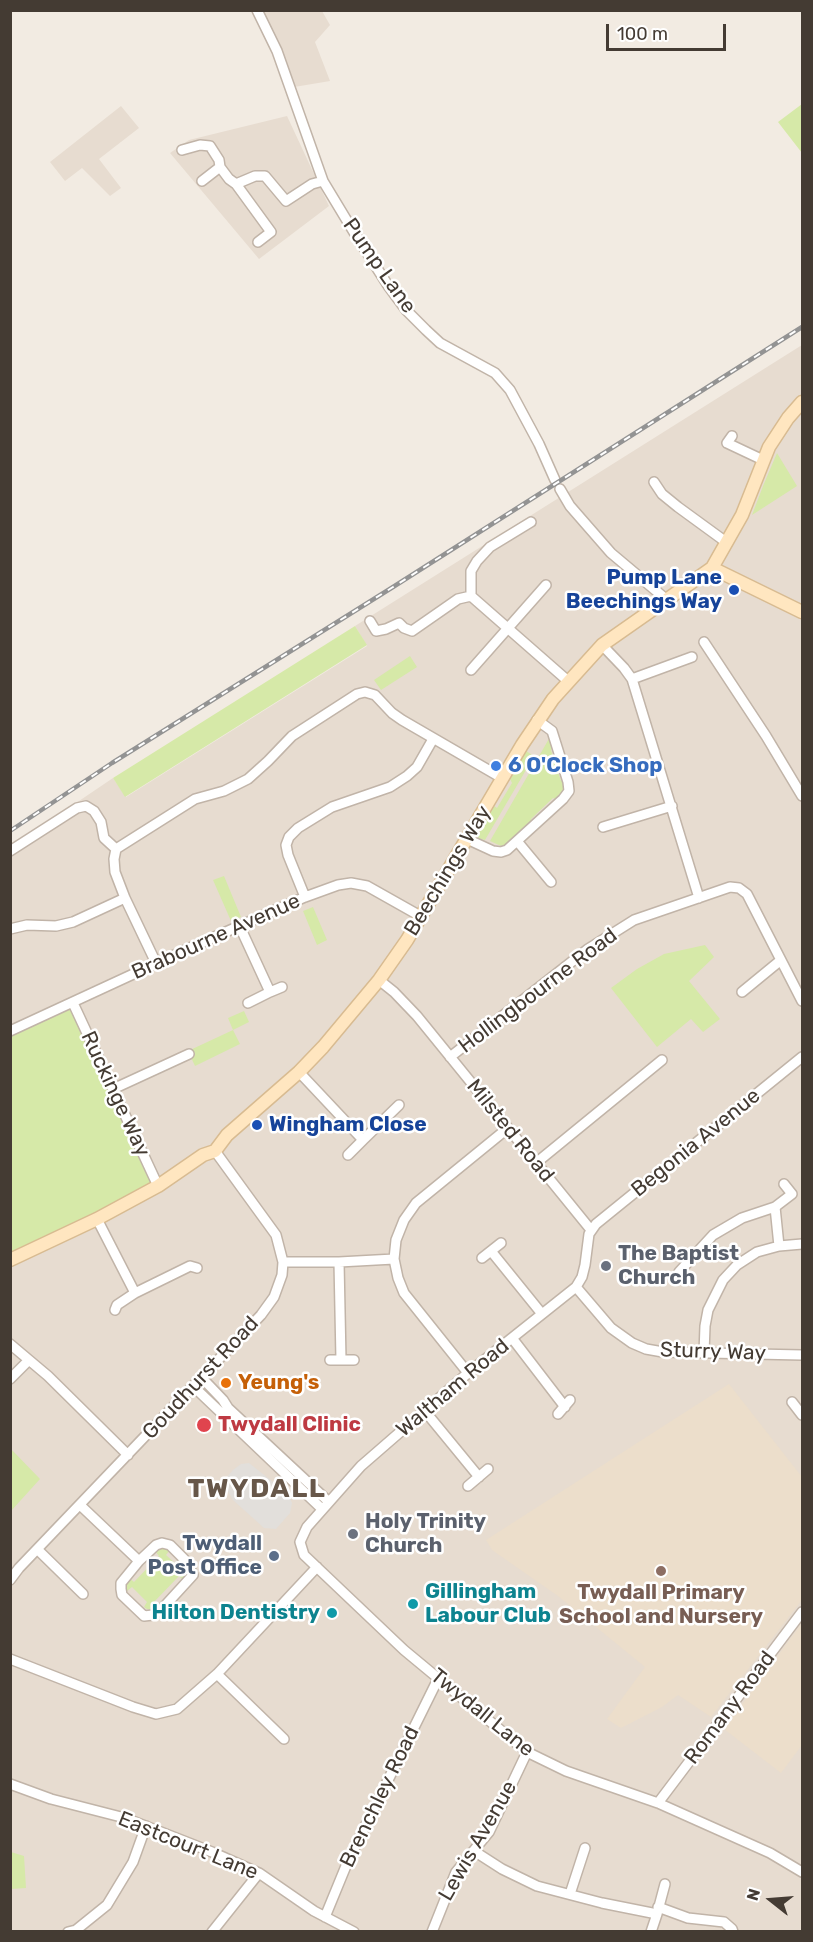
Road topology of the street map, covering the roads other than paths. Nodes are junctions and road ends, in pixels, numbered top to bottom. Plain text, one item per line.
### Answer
1 (257, 10) edge
2 (182, 150) dead end
3 (220, 167) junction
4 (202, 181) dead end
5 (323, 181) junction
6 (236, 184) junction
7 (258, 242) dead end
8 (802, 402) edge
9 (732, 436) dead end
10 (763, 460) junction
11 (654, 482) dead end
12 (531, 522) dead end
13 (726, 542) junction
14 (712, 568) junction
15 (546, 585) dead end
16 (471, 596) junction
17 (667, 600) junction
18 (802, 612) edge
19 (370, 621) dead end
20 (508, 628) junction
21 (704, 642) dead end
22 (602, 645) junction
23 (710, 651) junction
24 (471, 670) dead end
25 (632, 679) junction
26 (568, 681) junction
27 (537, 720) junction
28 (433, 739) junction
29 (502, 778) junction
30 (802, 796) edge
31 (672, 806) junction
32 (603, 827) dead end
33 (467, 839) junction
34 (517, 841) junction
35 (116, 849) junction
36 (10, 852) edge
37 (551, 882) dead end
38 (305, 897) junction
39 (125, 898) junction
40 (699, 898) junction
41 (422, 917) junction
42 (240, 927) junction
43 (10, 929) edge
44 (781, 960) junction
45 (156, 963) junction
46 (379, 980) junction
47 (282, 987) dead end
48 (270, 992) junction
49 (742, 992) dead end
50 (802, 1001) edge
51 (73, 1003) junction
52 (248, 1003) dead end
53 (10, 1031) edge
54 (189, 1054) dead end
55 (450, 1057) junction
56 (802, 1057) edge
57 (662, 1060) dead end
58 (299, 1072) junction
59 (113, 1089) junction
60 (399, 1105) dead end
61 (508, 1128) junction
62 (363, 1140) junction
63 (215, 1151) junction
64 (348, 1155) dead end
65 (536, 1163) junction
66 (784, 1184) dead end
67 (158, 1185) junction
68 (775, 1207) junction
69 (97, 1219) junction
70 (591, 1230) junction
71 (501, 1243) dead end
72 (802, 1244) edge
73 (779, 1246) junction
74 (492, 1251) junction
75 (482, 1258) dead end
76 (394, 1259) junction
77 (10, 1260) edge
78 (283, 1262) junction
79 (339, 1262) junction
80 (197, 1268) dead end
81 (679, 1272) dead end
82 (576, 1287) junction
83 (135, 1293) junction
84 (115, 1310) dead end
85 (542, 1314) junction
86 (513, 1338) junction
87 (10, 1344) edge
88 (704, 1353) junction
89 (802, 1355) edge
90 (28, 1360) junction
91 (330, 1360) dead end
92 (341, 1360) junction
93 (354, 1360) dead end
94 (468, 1373) junction
95 (202, 1378) junction
96 (10, 1379) edge
97 (194, 1387) junction
98 (792, 1402) dead end
99 (564, 1407) dead end
100 (424, 1410) junction
101 (802, 1415) edge
102 (128, 1455) junction
103 (488, 1469) dead end
104 (479, 1477) junction
105 (468, 1486) dead end
106 (80, 1505) junction
107 (325, 1505) junction
108 (300, 1542) joint
109 (38, 1550) junction
110 (139, 1562) junction
111 (317, 1567) junction
112 (10, 1580) edge
113 (83, 1594) dead end
114 (802, 1612) edge
115 (10, 1659) edge
116 (217, 1674) junction
117 (438, 1679) junction
118 (284, 1739) dead end
119 (527, 1752) junction
120 (10, 1784) edge
121 (658, 1803) junction
122 (146, 1826) junction
123 (585, 1848) dead end
124 (474, 1851) junction
125 (802, 1872) edge
126 (259, 1873) junction
127 (665, 1884) dead end
128 (570, 1894) junction
129 (657, 1911) junction
130 (325, 1917) junction
131 (348, 1931) edge
132 (68, 1932) edge
133 (212, 1932) edge
134 (432, 1932) edge
135 (651, 1932) edge
136 (733, 1932) edge

1 - 5 street, Pump Lane
2 - 3 street
3 - 4 street
3 - 6 street
5 - 6 street
5 - 17 street, Pump Lane
6 - 7 street
8 - 10 street, Beechings Way
9 - 10 street
10 - 13 street, Beechings Way
11 - 13 street
12 - 16 street
13 - 14 street, Beechings Way
14 - 17 street, Beechings Way
14 - 18 street
15 - 20 street
16 - 19 street
16 - 20 street
17 - 22 street, Beechings Way
20 - 24 street
20 - 26 street
21 - 23 street
22 - 25 street
22 - 26 street, Beechings Way
23 - 25 street
23 - 30 street
25 - 31 street
26 - 27 street, Beechings Way
27 - 29 street, Beechings Way
27 - 34 street
28 - 29 street
28 - 35 street
28 - 38 street
29 - 33 street, Beechings Way
31 - 32 street
31 - 40 street
33 - 34 street
33 - 41 street, Beechings Way
34 - 37 street
35 - 36 street
35 - 39 street
38 - 41 street, Brabourne Avenue
38 - 42 street, Brabourne Avenue
39 - 43 street
39 - 45 street
40 - 44 street, Hollingbourne Road
40 - 55 street, Hollingbourne Road
41 - 46 street, Beechings Way
42 - 45 street, Brabourne Avenue
42 - 48 street
44 - 49 street
44 - 50 street, Hollingbourne Road
45 - 51 street, Brabourne Avenue
46 - 55 street, Milsted Road
46 - 58 street, Beechings Way
47 - 48 street
48 - 52 street
51 - 53 street, Brabourne Avenue
51 - 59 street, Ruckinge Way
54 - 59 street
55 - 61 street, Milsted Road
56 - 70 street, Begonia Avenue
57 - 65 street
58 - 62 street
58 - 63 street, Beechings Way
59 - 67 street, Ruckinge Way
60 - 62 street
61 - 65 street, Milsted Road
61 - 76 street
62 - 64 street
63 - 67 street, Beechings Way
63 - 78 street, Goudhurst Road
65 - 70 street, Milsted Road
66 - 68 street
67 - 69 street, Beechings Way
68 - 73 street
68 - 81 street
69 - 77 street, Beechings Way
69 - 83 street
70 - 82 street
71 - 74 street
72 - 73 street
73 - 88 street
74 - 75 street
74 - 85 street
76 - 79 street
76 - 94 street
78 - 79 street
78 - 95 street, Goudhurst Road
79 - 92 street
80 - 83 street
82 - 85 street, Waltham Road
82 - 88 street, Sturry Way
83 - 84 street
85 - 86 street, Waltham Road
86 - 94 street, Waltham Road
86 - 99 street
87 - 90 street
88 - 89 street, Sturry Way
90 - 96 street
90 - 102 street
91 - 92 street
92 - 93 street
94 - 100 street, Waltham Road
95 - 97 street, Goudhurst Road
95 - 107 street
97 - 102 street, Goudhurst Road
97 - 107 street
98 - 101 street
100 - 104 street
100 - 107 street, Waltham Road
102 - 106 street, Goudhurst Road
103 - 104 street
104 - 105 street
106 - 109 street, Goudhurst Road
106 - 110 street
107 - 108 street, Waltham Road
108 - 111 street, Twydall Lane
109 - 112 street, Goudhurst Road
109 - 113 street
110 - 110 street
111 - 116 street
111 - 117 street, Twydall Lane
114 - 121 street, Romany Road
115 - 116 street
116 - 118 street
117 - 119 street, Twydall Lane
117 - 130 street, Brenchley Road
119 - 121 street, Twydall Lane
119 - 124 street, Lewis Avenue
120 - 122 street, Eastcourt Lane
121 - 125 street, Twydall Lane
122 - 126 street, Eastcourt Lane
122 - 132 street
123 - 128 street
124 - 128 street
124 - 134 street, Lewis Avenue
126 - 130 street, Eastcourt Lane
126 - 133 street
127 - 129 street
128 - 129 street
129 - 135 street
129 - 136 street
130 - 131 street, Eastcourt Lane

